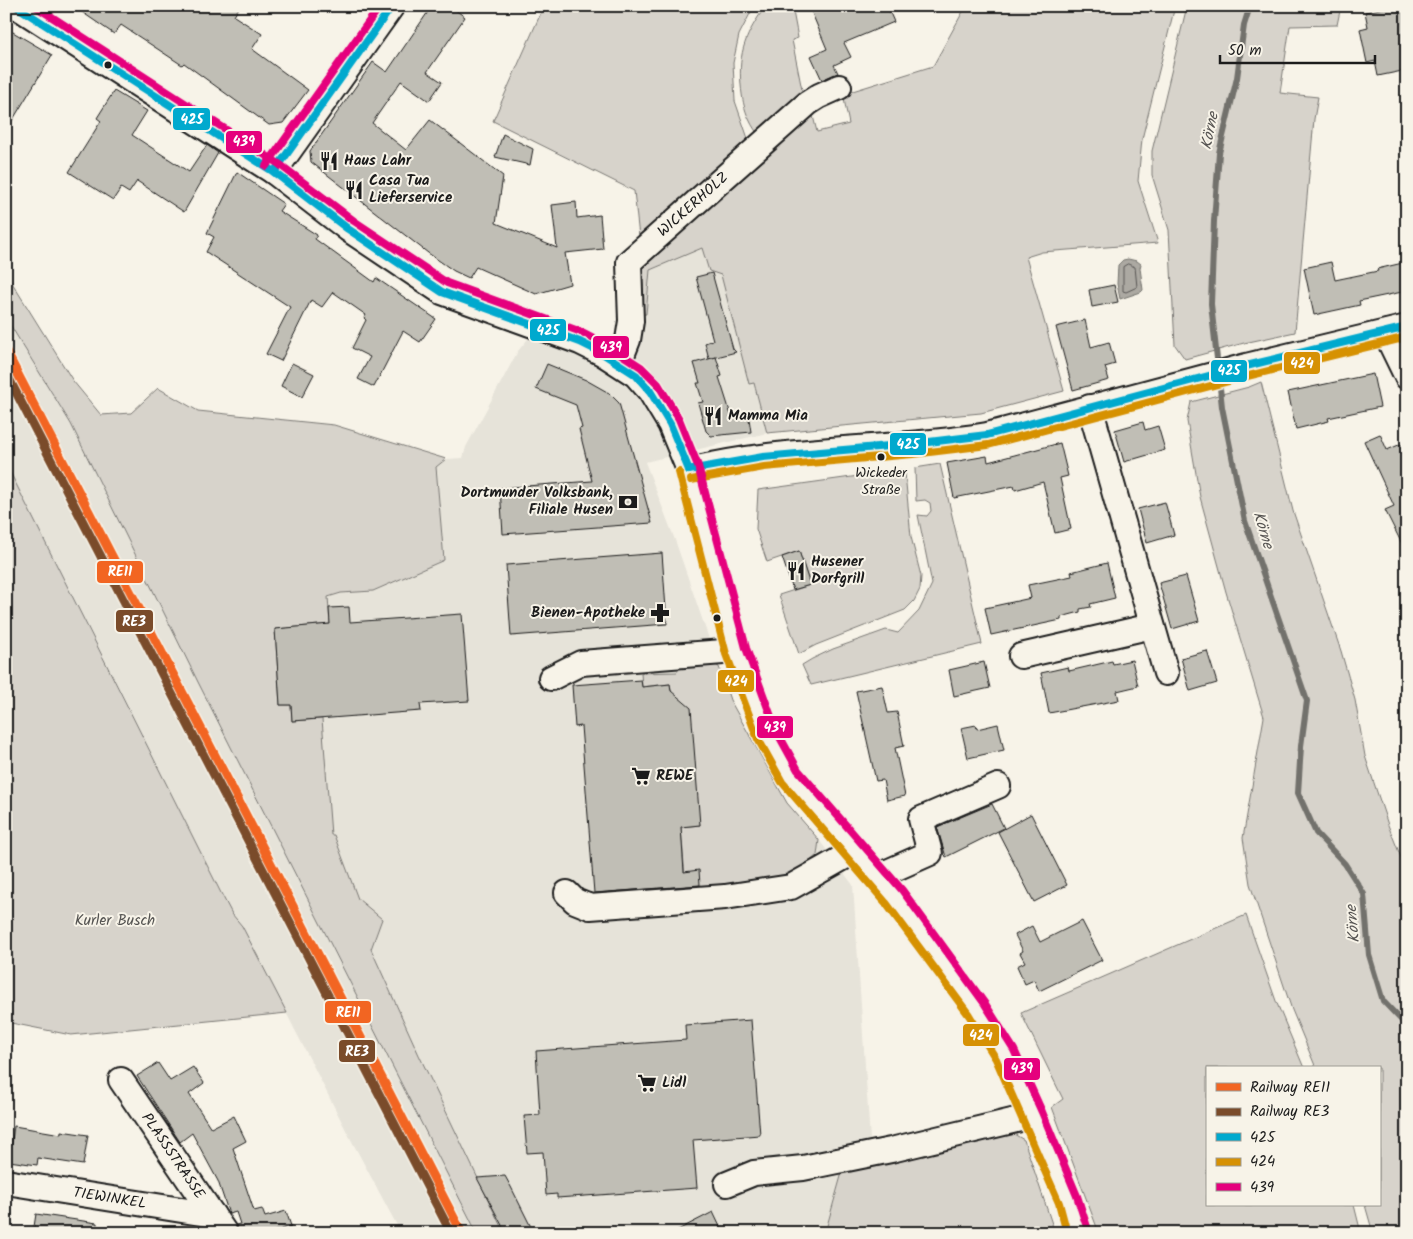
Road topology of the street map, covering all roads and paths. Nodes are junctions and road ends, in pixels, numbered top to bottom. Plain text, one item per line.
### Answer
1 (16, 6) edge
2 (392, 6) edge
3 (839, 87) dead end
4 (274, 172) junction
5 (1397, 330) edge
6 (619, 363) junction
7 (1407, 377) edge
8 (1090, 407) junction
9 (689, 470) junction
10 (1152, 626) junction
11 (736, 651) junction
12 (1021, 656) dead end
13 (1166, 673) dead end
14 (551, 678) dead end
15 (998, 786) dead end
16 (855, 851) junction
17 (876, 877) junction
18 (567, 893) dead end
19 (121, 1080) dead end
20 (1033, 1116) junction
21 (6, 1182) edge
22 (727, 1184) dead end
23 (219, 1224) edge
24 (1078, 1233) edge

1 - 4 street
2 - 4 street
3 - 6 street, WICKERHOLZ
4 - 6 street
5 - 7 street
5 - 8 street
6 - 9 street
8 - 9 street
8 - 10 street
9 - 11 street
10 - 12 street
10 - 13 street
11 - 14 street
11 - 16 street
15 - 17 street
16 - 17 street
16 - 18 street
17 - 20 street
19 - 23 street, PLASSSTRASSE
20 - 22 street
20 - 24 street
21 - 23 street, TIEWINKEL

